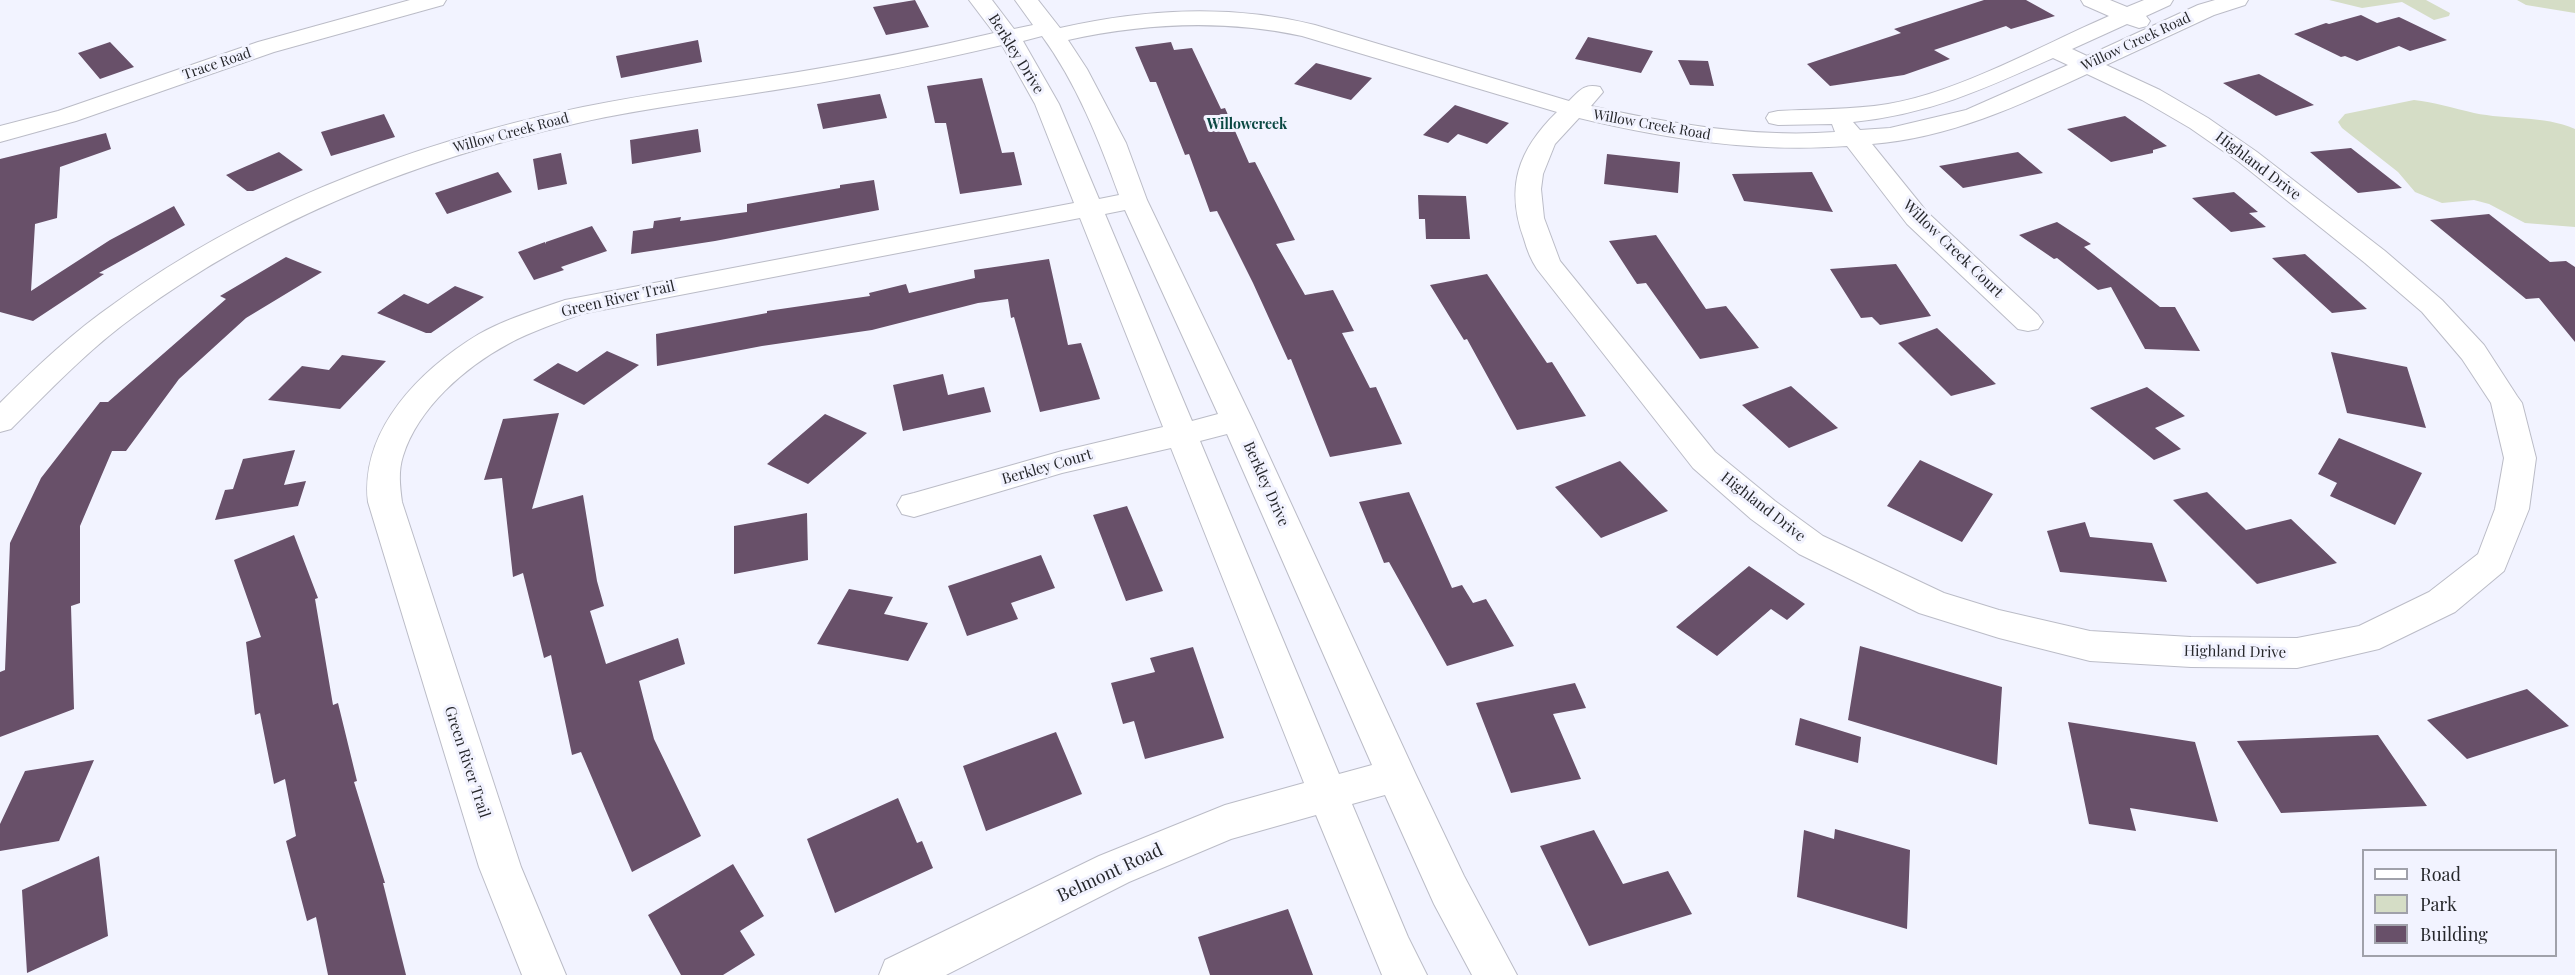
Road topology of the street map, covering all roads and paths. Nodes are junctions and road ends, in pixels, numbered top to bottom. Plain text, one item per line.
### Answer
1 (435, 0) edge
2 (980, 0) edge
3 (1153, 0) edge
4 (1235, 0) edge
5 (2092, 0) edge
6 (2162, 0) edge
7 (2237, 0) edge
8 (2127, 16) junction
9 (1043, 21) edge
10 (2160, 30) junction
11 (1009, 37) junction
12 (2054, 49) junction
13 (2088, 65) junction
14 (1583, 101) junction
15 (1836, 116) junction
16 (0, 134) edge
17 (1853, 138) junction
18 (1134, 200) junction
19 (1088, 208) junction
20 (2028, 322) dead end
21 (0, 383) edge
22 (33, 385) junction
23 (0, 421) edge
24 (1237, 421) junction
25 (1180, 432) junction
26 (914, 505) dead end
27 (1396, 775) junction
28 (1329, 793) junction
29 (544, 975) edge
30 (901, 975) edge
31 (1405, 975) edge
32 (1495, 975) edge

1 - 16 street, Trace Road
2 - 11 street, Berkley Drive
3 - 9 street, Willow Creek Road
4 - 14 street, Willow Creek Road
5 - 8 street
6 - 8 street, Willow Creek Road
7 - 10 street, Willow Creek Road
8 - 10 street
8 - 12 street, Willow Creek Road
9 - 11 street, Willow Creek Road
9 - 14 street, Willow Creek Road
9 - 18 street, Berkley Drive
10 - 13 street, Willow Creek Road
11 - 19 street, Berkley Drive
11 - 22 street, Willow Creek Road
12 - 13 street, Highland Drive
12 - 15 street, Willow Creek Road
13 - 14 street, Highland Drive
13 - 17 street, Willow Creek Road
14 - 15 street, Willow Creek Road
14 - 17 street, Willow Creek Road
15 - 17 street, Willow Creek Court
17 - 20 street, Willow Creek Court
18 - 19 street, Green River Trail
18 - 24 street, Berkley Drive
19 - 25 street, Berkley Drive
19 - 29 street, Green River Trail
21 - 22 street
22 - 23 street, Willow Creek Road
24 - 25 street, Berkley Court
24 - 27 street, Berkley Drive
25 - 26 street, Berkley Court
25 - 28 street, Berkley Drive
27 - 28 street, Belmont Road
27 - 32 street, Berkley Drive
28 - 30 street, Belmont Road
28 - 31 street, Berkley Drive

